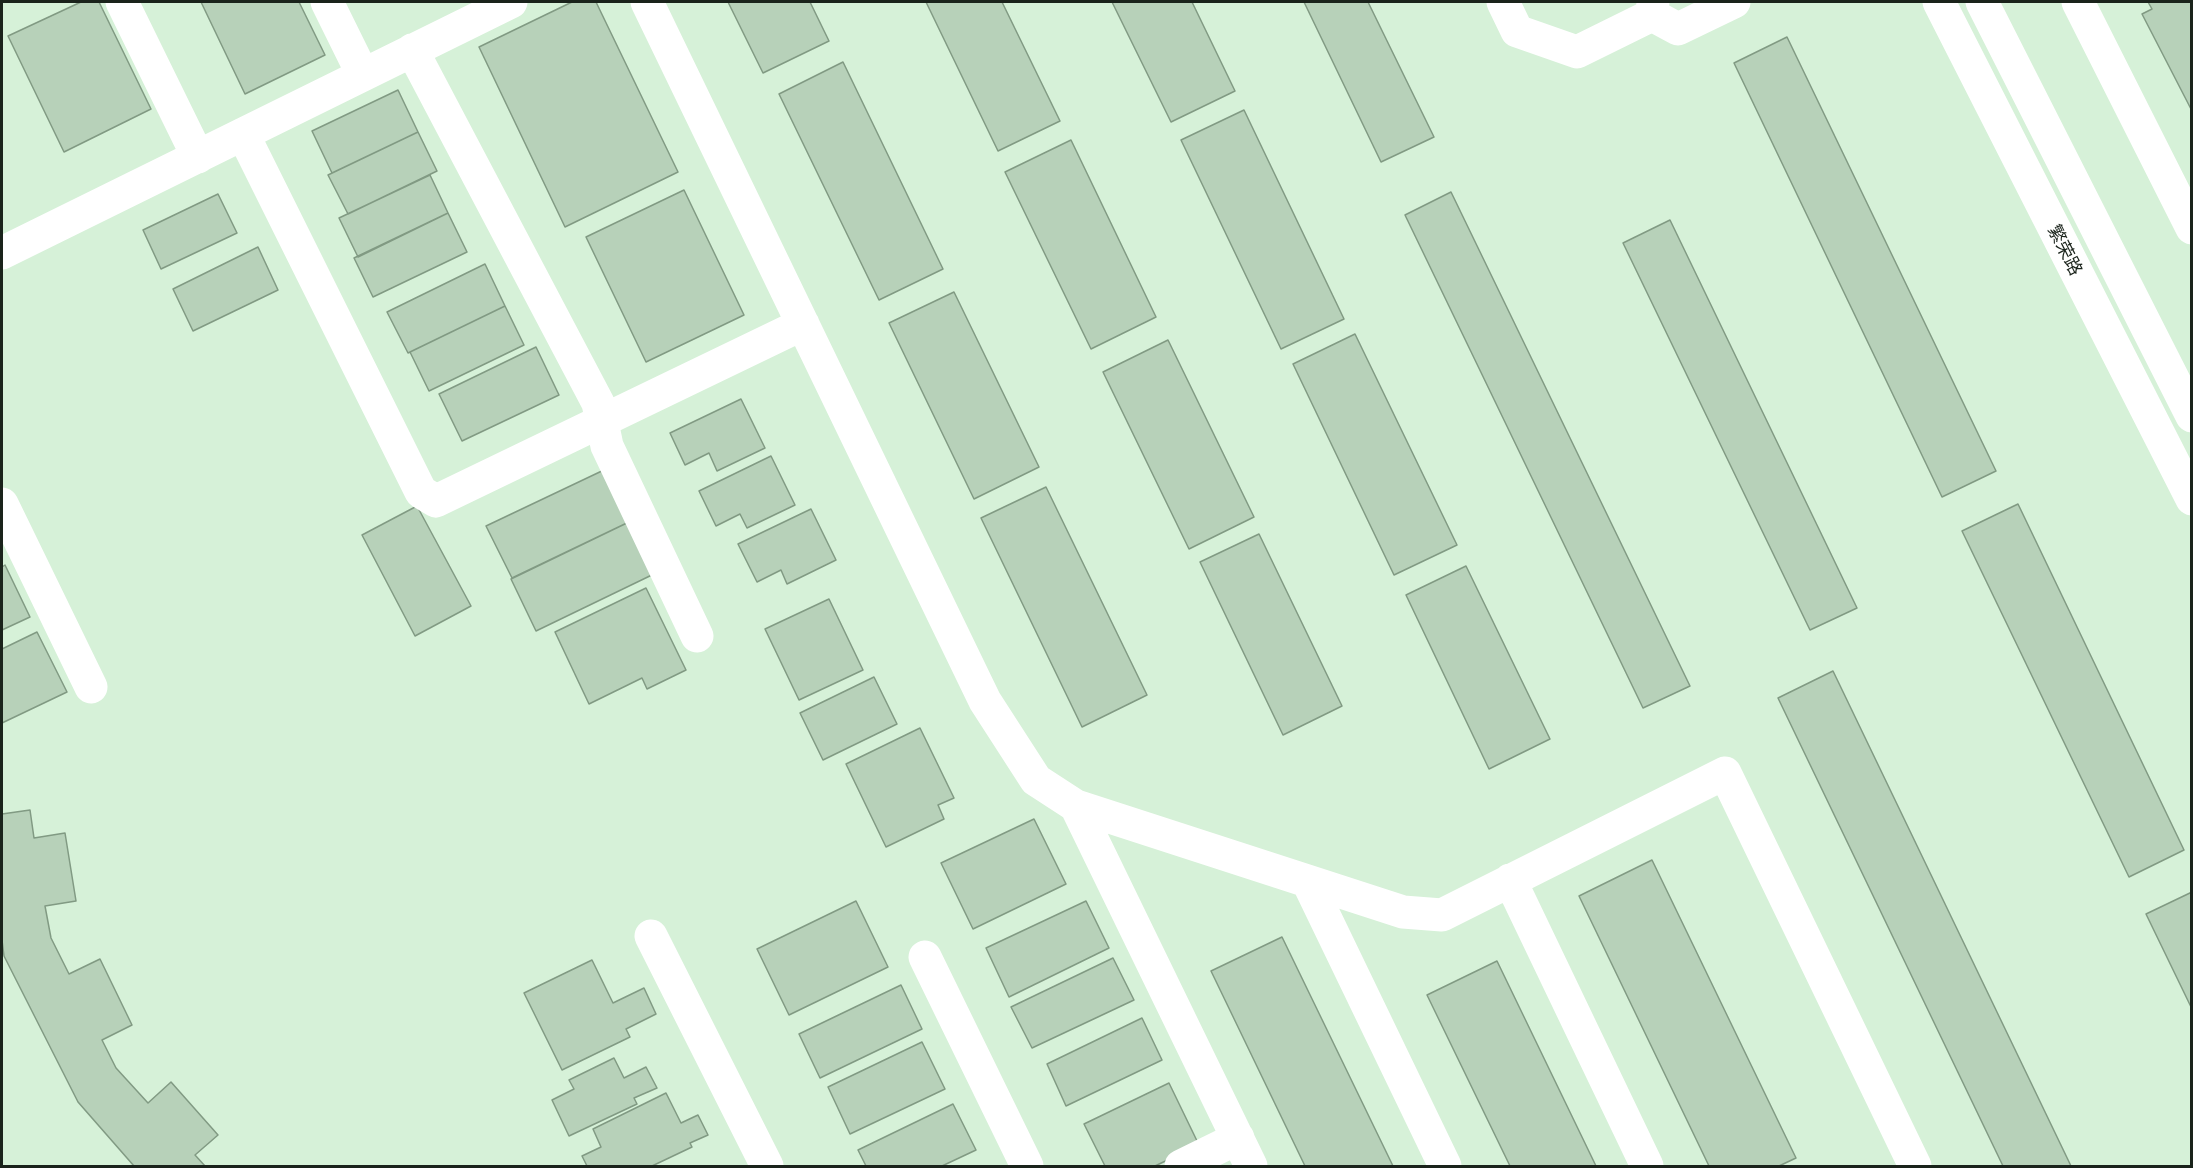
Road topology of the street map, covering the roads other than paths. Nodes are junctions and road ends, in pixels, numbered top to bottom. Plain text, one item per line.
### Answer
1 (122, 2) edge
2 (327, 2) edge
3 (512, 2) edge
4 (647, 2) edge
5 (1503, 2) edge
6 (1734, 2) edge
7 (1939, 2) edge
8 (1982, 2) edge
9 (2078, 2) edge
10 (1652, 8) edge
11 (412, 51) junction
12 (363, 75) junction
13 (243, 134) junction
14 (198, 157) junction
15 (2192, 228) edge
16 (2, 253) edge
17 (803, 324) junction
18 (2192, 416) edge
19 (602, 419) junction
20 (2192, 499) edge
21 (2, 504) edge
22 (698, 636) dead end
23 (91, 687) dead end
24 (1076, 806) junction
25 (1510, 880) junction
26 (1308, 882) junction
27 (651, 936) dead end
28 (925, 957) dead end
29 (1244, 1152) edge
30 (767, 1167) edge
31 (1027, 1167) edge
32 (1181, 1167) edge
33 (1445, 1167) edge
34 (1647, 1167) edge
35 (1915, 1167) edge

1 - 14 main road
2 - 12 main road
3 - 11 main road
4 - 17 main road
5 - 10 main road
6 - 10 main road
7 - 20 main road, 繁荣路
8 - 18 main road
9 - 15 main road
11 - 12 main road
11 - 19 main road
12 - 13 main road
13 - 14 main road
13 - 19 main road
14 - 16 main road
17 - 19 main road
17 - 24 main road
19 - 22 main road
21 - 23 main road
24 - 26 main road
24 - 29 main road
25 - 26 main road
25 - 34 main road
25 - 35 main road
26 - 33 main road
27 - 30 main road
28 - 31 main road
29 - 32 main road

